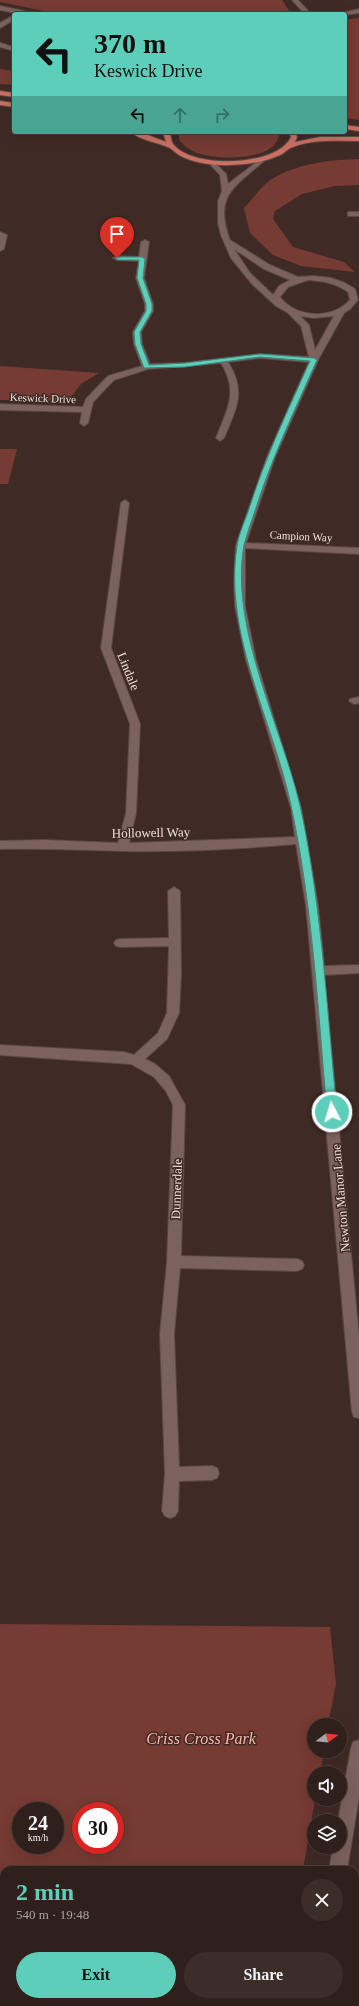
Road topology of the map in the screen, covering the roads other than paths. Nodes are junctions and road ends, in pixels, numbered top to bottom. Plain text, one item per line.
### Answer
1 (295, 0) edge
2 (0, 8) edge
3 (359, 11) edge
4 (16, 12) edge
5 (306, 12) edge
6 (347, 13) edge
7 (12, 18) edge
8 (0, 26) edge
9 (0, 44) edge
10 (12, 47) edge
11 (0, 93) edge
12 (12, 95) edge
13 (0, 103) edge
14 (12, 105) edge
15 (347, 127) edge
16 (359, 129) edge
17 (139, 134) edge
18 (166, 134) edge
19 (293, 134) edge
20 (359, 139) edge
21 (291, 145) junction
22 (170, 146) junction
23 (263, 159) junction
24 (211, 162) junction
25 (226, 191) junction
26 (351, 214) dead end
27 (359, 214) edge
28 (0, 234) edge
29 (145, 242) dead end
30 (228, 242) junction
31 (0, 249) edge
32 (117, 258) dead end
33 (142, 259) junction
34 (298, 280) junction
35 (355, 290) edge
36 (279, 304) junction
37 (289, 310) junction
38 (340, 312) junction
39 (223, 360) junction
40 (314, 360) junction
41 (146, 367) junction
42 (0, 407) edge
43 (86, 410) junction
44 (84, 423) dead end
45 (220, 438) dead end
46 (125, 503) dead end
47 (241, 545) junction
48 (359, 551) edge
49 (302, 840) junction
50 (0, 846) edge
51 (123, 847) junction
52 (174, 890) dead end
53 (174, 942) junction
54 (120, 943) dead end
55 (359, 969) edge
56 (319, 971) junction
57 (0, 1050) edge
58 (137, 1059) junction
59 (174, 1262) junction
60 (297, 1265) dead end
61 (359, 1412) edge
62 (212, 1473) dead end
63 (172, 1474) junction
64 (170, 1511) dead end
65 (359, 1748) edge
66 (339, 1866) edge

1 - 5 street
2 - 4 street
3 - 6 street
7 - 8 street
9 - 10 street
11 - 12 highway
13 - 14 highway
15 - 16 highway
17 - 22 highway
18 - 22 highway
19 - 21 highway
20 - 21 highway
21 - 23 highway
22 - 24 highway
23 - 24 highway
23 - 25 street
24 - 25 street
25 - 30 street
26 - 27 street
28 - 31 street
29 - 33 street
30 - 34 street
30 - 36 street
32 - 33 street
33 - 41 street
34 - 35 street
34 - 36 street
35 - 38 street, Newton Manor Lane
36 - 37 street
37 - 38 street
37 - 40 street
38 - 40 street, Newton Manor Lane
39 - 40 street, Keswick Drive
39 - 41 street, Keswick Drive
39 - 45 street
40 - 47 street, Newton Manor Lane
41 - 43 street, Keswick Drive
42 - 43 street, Keswick Drive
43 - 44 street, Keswick Drive
46 - 51 street, Lindale
47 - 48 street, Campion Way
47 - 49 street, Newton Manor Lane
49 - 51 street, Hollowell Way
49 - 56 street, Newton Manor Lane
50 - 51 street, Hollowell Way
52 - 53 street
53 - 54 street
53 - 58 street
55 - 56 street
56 - 61 street, Newton Manor Lane
57 - 58 street, Dunnerdale
58 - 59 street, Dunnerdale
59 - 60 street
59 - 63 street, Dunnerdale
62 - 63 street
63 - 64 street, Dunnerdale
65 - 66 street

